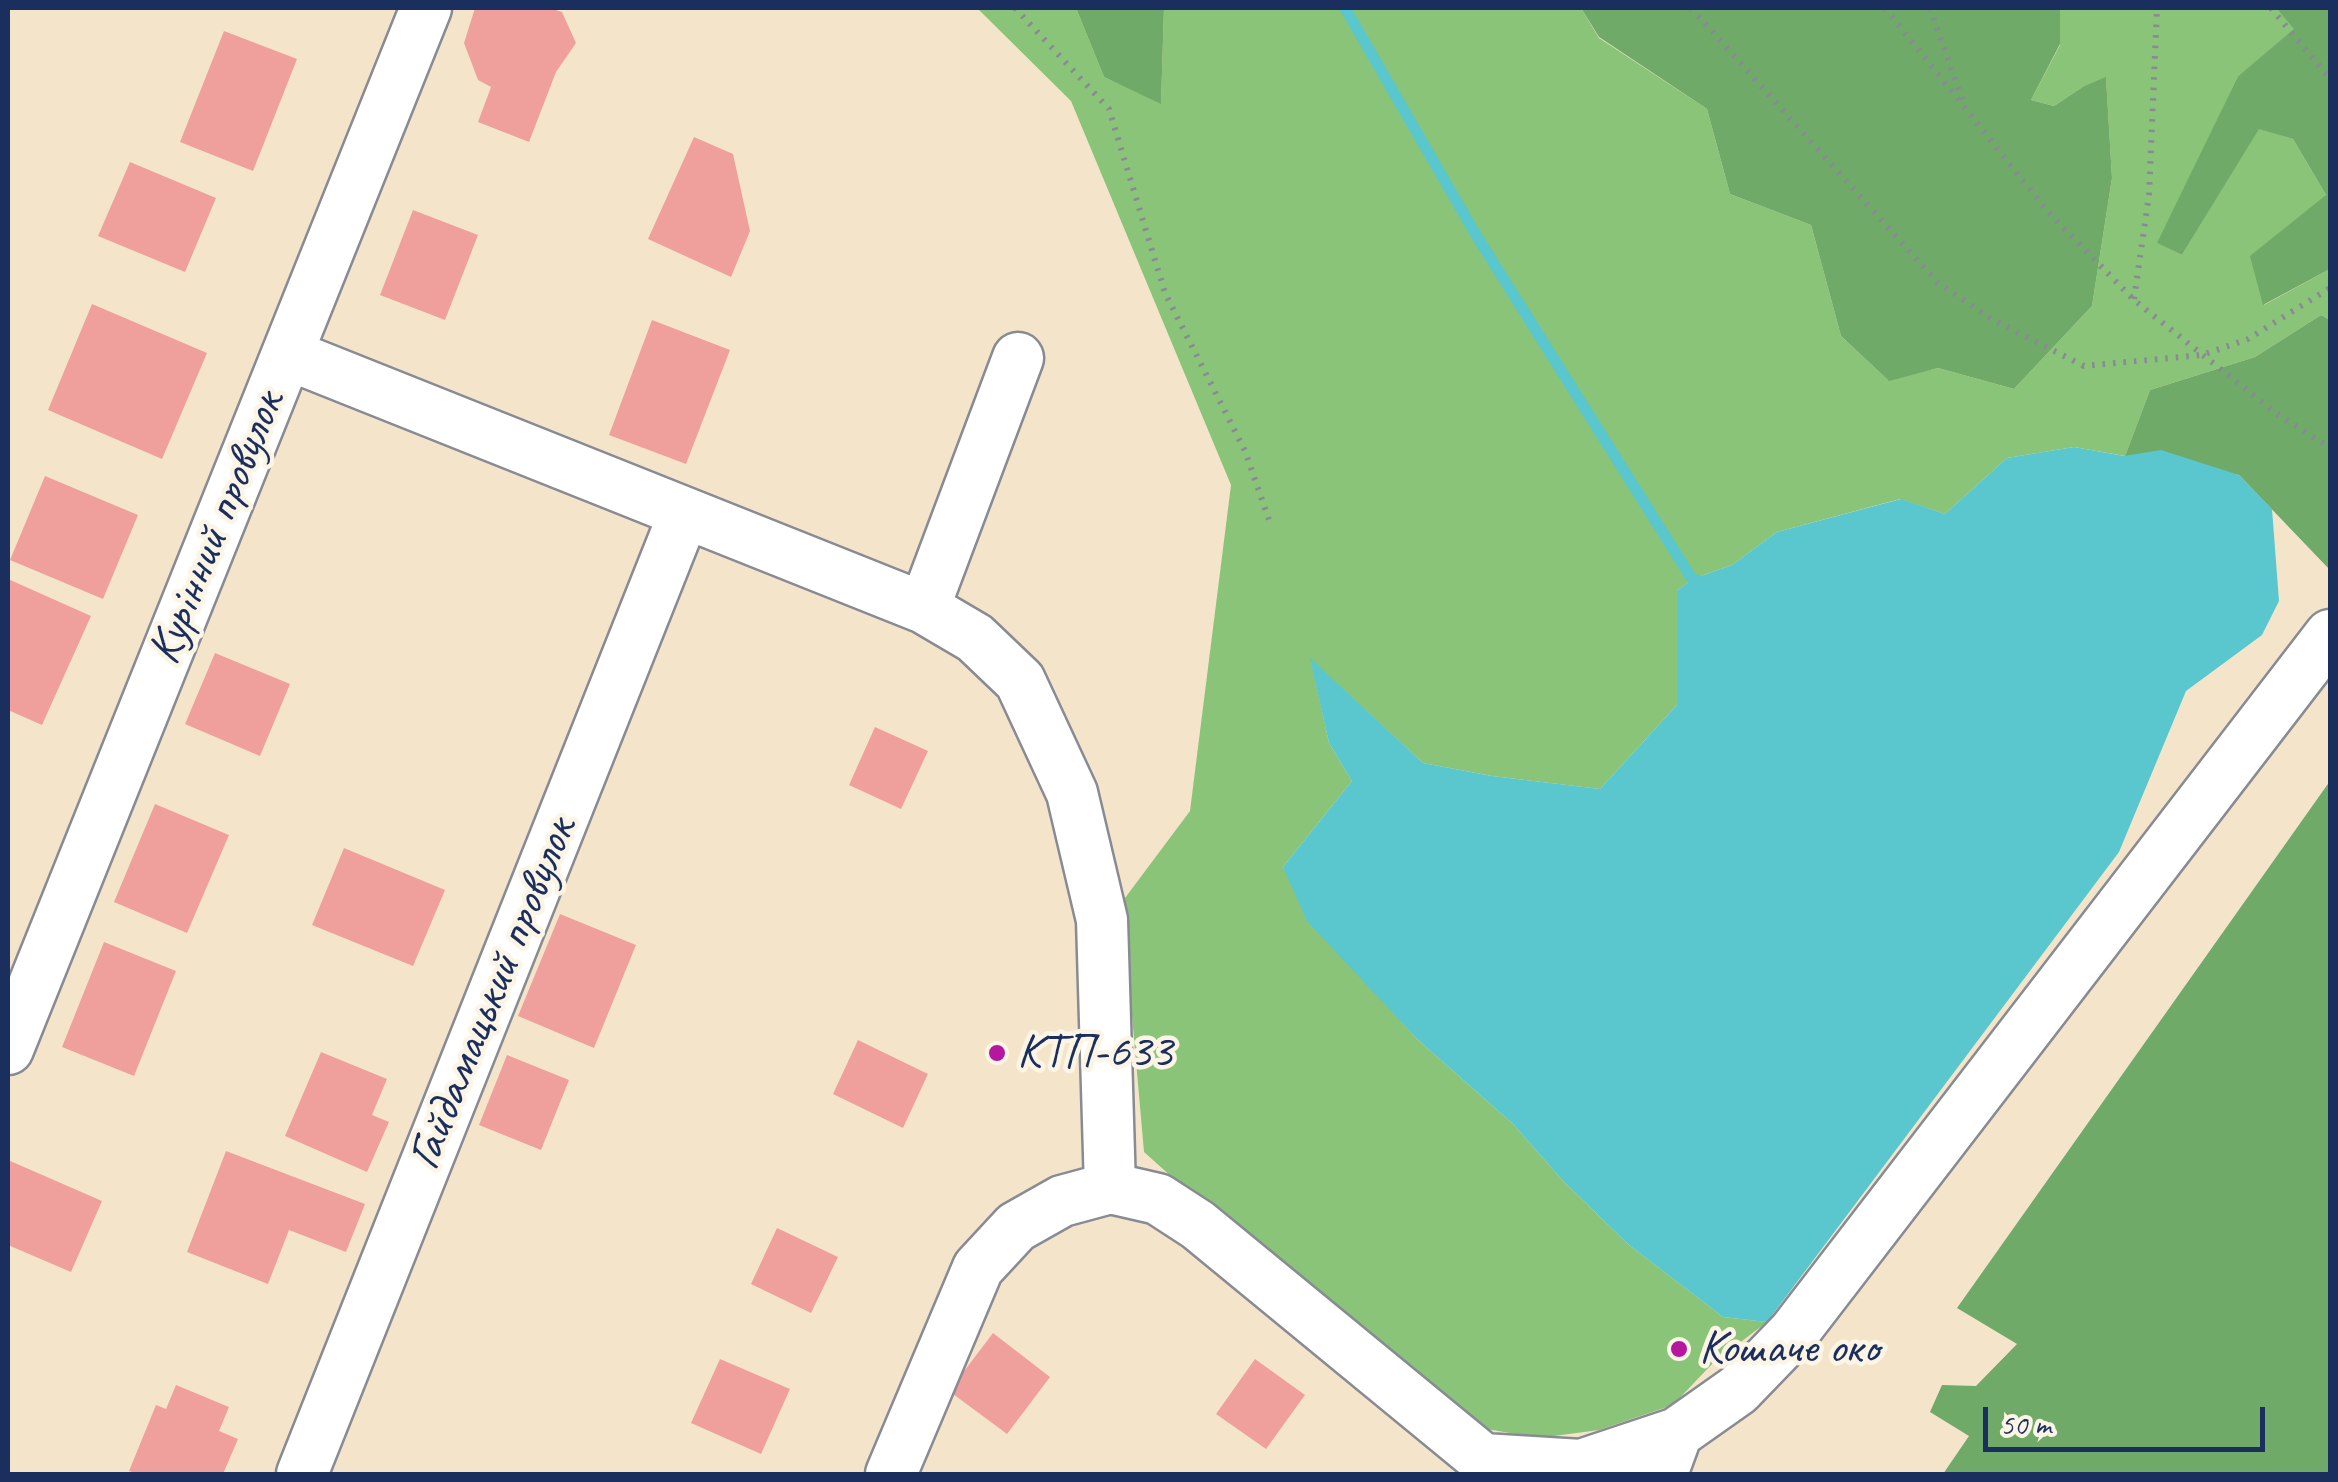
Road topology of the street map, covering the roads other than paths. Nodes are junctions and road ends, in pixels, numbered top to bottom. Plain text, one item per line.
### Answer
1 (426, 8) edge
2 (287, 354) junction
3 (1018, 358) dead end
4 (684, 514) junction
5 (924, 608) junction
6 (2330, 634) edge
7 (8, 1049) edge
8 (1110, 1188) junction
9 (1669, 1454) edge
10 (1492, 1467) edge
11 (302, 1474) edge
12 (891, 1474) edge

1 - 2 street, Курінний провулок
2 - 4 street
2 - 7 street, Курінний провулок
3 - 5 street
4 - 5 street
4 - 11 street, Гайдамацький провулок
5 - 8 street
6 - 9 street
8 - 10 street
8 - 12 street
9 - 10 street

